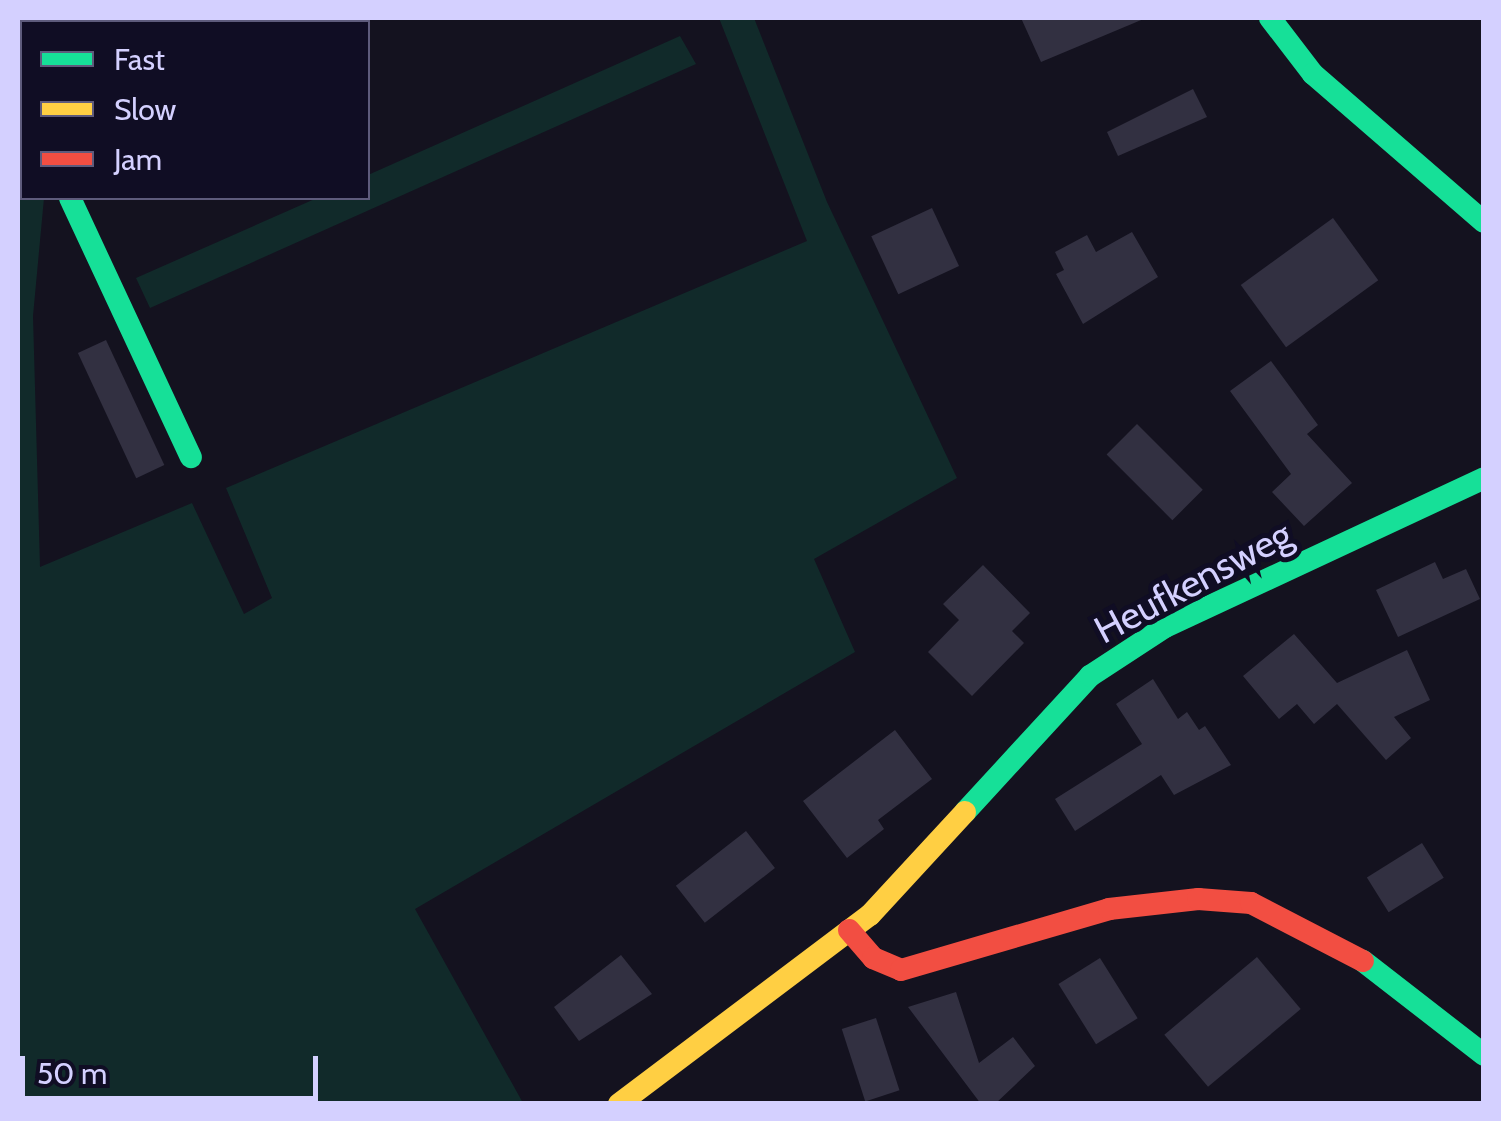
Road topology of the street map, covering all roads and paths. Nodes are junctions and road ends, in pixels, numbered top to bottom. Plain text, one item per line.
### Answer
1 (1270, 18) edge
2 (71, 200) edge
3 (1484, 222) edge
4 (191, 457) dead end
5 (1484, 478) edge
6 (850, 930) junction
7 (1484, 1056) edge
8 (619, 1104) edge

1 - 3 street
2 - 4 street
5 - 6 street, Heufkensweg
6 - 7 street
6 - 8 street, Heufkensweg

